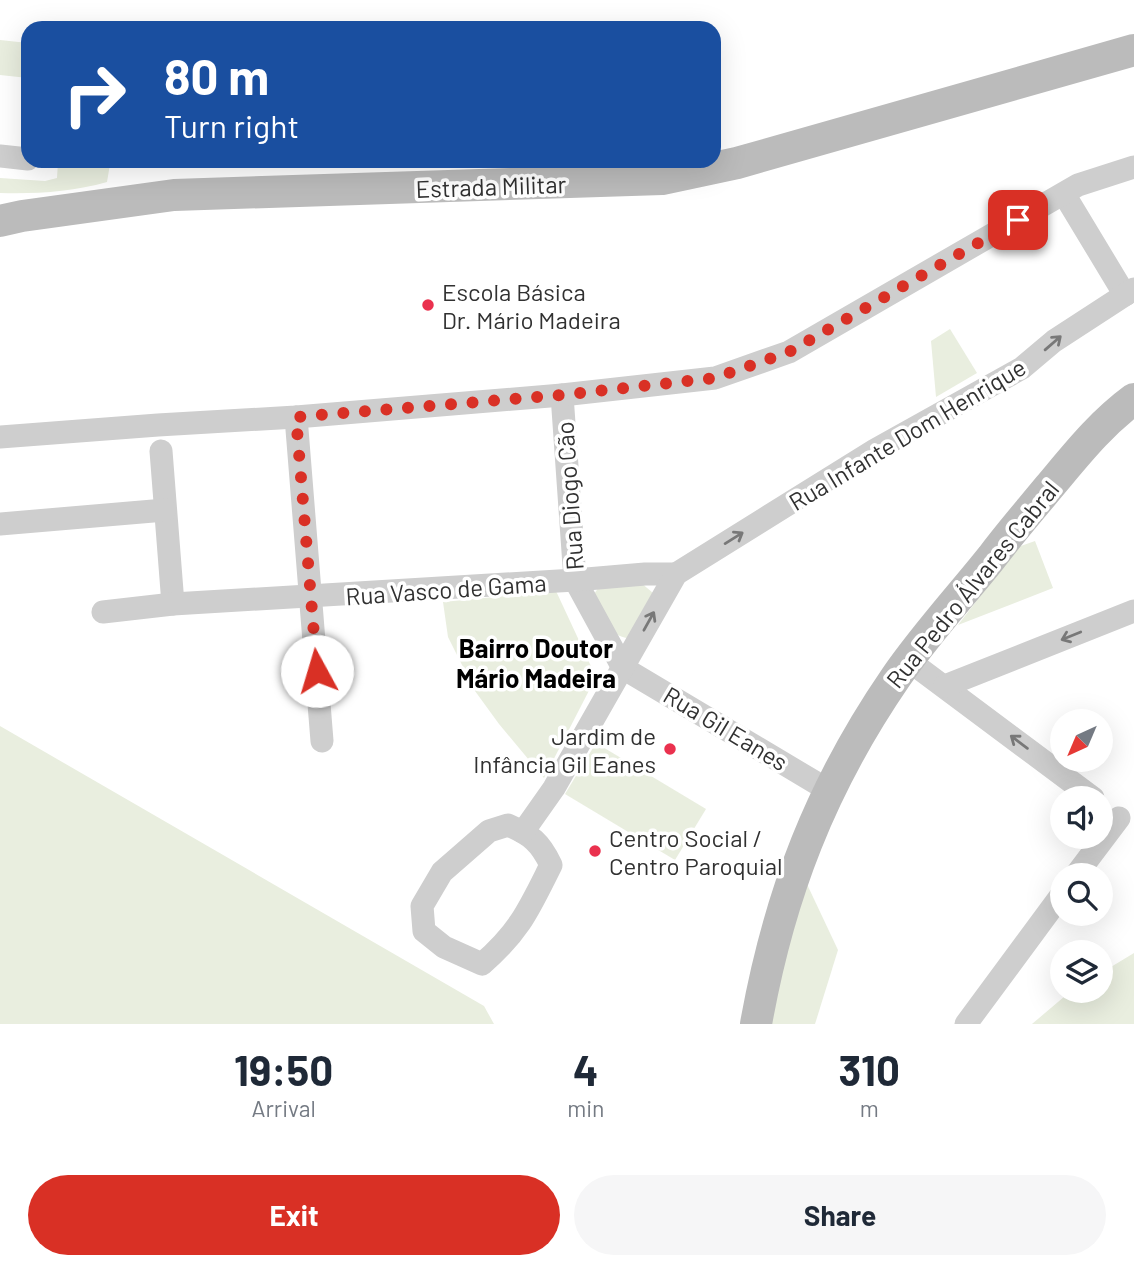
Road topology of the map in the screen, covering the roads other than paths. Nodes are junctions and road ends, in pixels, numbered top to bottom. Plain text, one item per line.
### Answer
1 (1134, 50) edge
2 (0, 156) edge
3 (21, 158) edge
4 (721, 166) edge
5 (1134, 167) edge
6 (714, 168) edge
7 (1064, 194) junction
8 (7, 217) edge
9 (1129, 292) edge
10 (562, 395) junction
11 (1134, 399) edge
12 (296, 417) junction
13 (0, 437) edge
14 (161, 451) dead end
15 (166, 510) junction
16 (0, 524) edge
17 (676, 575) junction
18 (575, 580) junction
19 (309, 598) junction
20 (173, 604) junction
21 (1134, 611) edge
22 (103, 612) dead end
23 (908, 660) junction
24 (623, 668) junction
25 (945, 686) junction
26 (323, 741) dead end
27 (1077, 786) edge
28 (828, 790) junction
29 (1118, 811) edge
30 (523, 832) junction
31 (1084, 863) edge
32 (1050, 910) edge
33 (756, 1024) edge
34 (966, 1024) edge

1 - 4 street, Estrada Militar
2 - 3 street
5 - 7 street
6 - 8 street, Estrada Militar
7 - 9 street
7 - 10 street
17 -> 9 street, Rua Infante Dom Henrique
10 - 12 street
10 - 18 street, Rua Diogo Cão
11 - 23 street, Rua Pedro Álvares Cabral
12 - 13 street
12 - 19 street
14 - 15 street
15 - 16 street
15 - 20 street
17 - 18 street, Rua Vasco de Gama
24 -> 17 street
18 - 19 street, Rua Vasco de Gama
18 - 24 street, Rua Diogo Cão
19 - 20 street, Rua Vasco de Gama
19 - 26 street
20 - 22 street, Rua Vasco de Gama
21 -> 25 street
23 - 25 street
23 - 28 street, Rua Pedro Álvares Cabral
24 - 28 street, Rua Gil Eanes
24 - 30 street
27 -> 25 street
28 - 33 street, Rua Pedro Álvares Cabral
29 - 31 street
30 - 30 street
32 - 34 street

